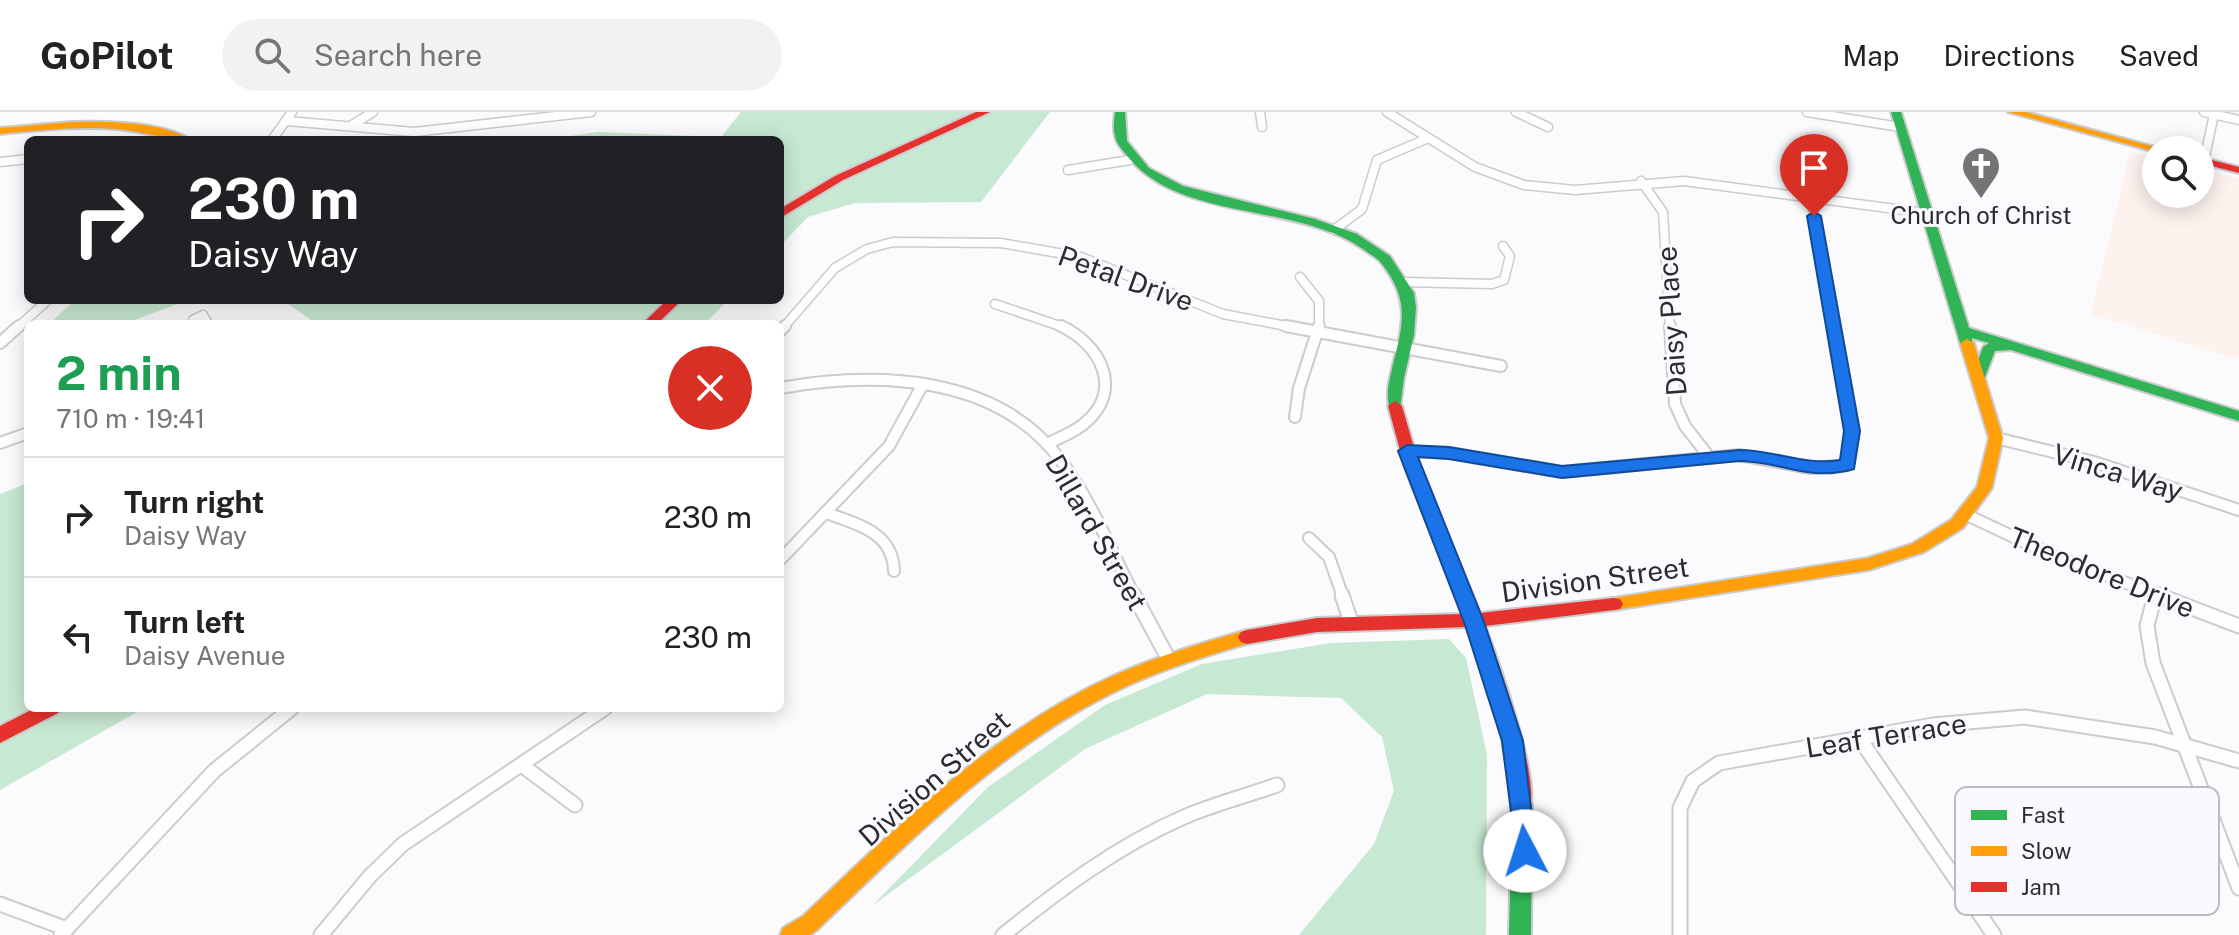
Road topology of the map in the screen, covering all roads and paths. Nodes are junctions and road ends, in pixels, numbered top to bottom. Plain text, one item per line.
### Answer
1 (292, 112) edge
2 (373, 112) edge
3 (591, 112) edge
4 (985, 112) edge
5 (1120, 112) edge
6 (1260, 112) edge
7 (1387, 112) edge
8 (1516, 112) edge
9 (1807, 112) edge
10 (2013, 112) edge
11 (2209, 113) edge
12 (1898, 119) edge
13 (2239, 120) edge
14 (287, 121) junction
15 (351, 125) junction
16 (1262, 127) dead end
17 (1548, 127) dead end
18 (0, 131) edge
19 (172, 136) edge
20 (275, 136) edge
21 (2206, 136) edge
22 (1426, 139) junction
23 (2142, 145) edge
24 (24, 159) edge
25 (1130, 160) junction
26 (0, 162) edge
27 (2214, 164) edge
28 (1068, 170) dead end
29 (2239, 170) edge
30 (1641, 181) junction
31 (1811, 198) junction
32 (784, 212) edge
33 (1926, 213) junction
34 (1334, 230) junction
35 (1503, 246) dead end
36 (1300, 277) dead end
37 (1402, 282) junction
38 (44, 304) edge
39 (671, 304) edge
40 (995, 304) dead end
41 (26, 320) edge
42 (193, 320) dead end
43 (206, 320) edge
44 (653, 320) edge
45 (24, 322) edge
46 (784, 327) edge
47 (1317, 330) junction
48 (1962, 330) junction
49 (0, 343) edge
50 (1403, 347) junction
51 (2024, 348) junction
52 (1501, 366) dead end
53 (1978, 379) junction
54 (923, 384) junction
55 (784, 387) edge
56 (2239, 416) edge
57 (1295, 417) dead end
58 (24, 434) edge
59 (1996, 438) junction
60 (0, 443) edge
61 (1047, 444) junction
62 (1407, 451) junction
63 (1710, 458) junction
64 (2239, 510) edge
65 (826, 513) junction
66 (1967, 515) junction
67 (1309, 538) dead end
68 (784, 556) edge
69 (894, 571) dead end
70 (2155, 595) junction
71 (1351, 622) junction
72 (1474, 622) junction
73 (2239, 626) edge
74 (1168, 658) junction
75 (44, 712) edge
76 (287, 712) edge
77 (599, 712) edge
78 (0, 735) edge
79 (1859, 738) junction
80 (2184, 743) junction
81 (2239, 761) edge
82 (523, 766) junction
83 (1277, 785) dead end
84 (2201, 787) edge
85 (575, 805) dead end
86 (2219, 835) edge
87 (1955, 878) edge
88 (2239, 888) edge
89 (0, 904) edge
90 (1980, 915) edge
91 (64, 932) edge
92 (321, 935) edge
93 (791, 935) edge
94 (1003, 935) edge
95 (1520, 935) edge
96 (1680, 935) edge
97 (1994, 935) edge

1 - 14 street
2 - 15 street
3 - 15 street
4 - 32 main road
5 - 25 main road
6 - 16 street
7 - 22 street
8 - 17 street
9 - 12 street
10 - 23 main road
11 - 13 street
11 - 21 street
12 - 33 main road, Division Street
14 - 15 street
14 - 20 street
18 - 19 main road
22 - 30 street
22 - 34 street
24 - 26 street
25 - 28 street
25 - 34 main road
27 - 29 main road
30 - 31 street
30 - 63 street, Daisy Place
31 - 33 street
31 - 63 street
33 - 48 main road, Division Street
34 - 37 main road
35 - 37 street
36 - 47 street
37 - 50 main road
38 - 41 street
39 - 44 main road
40 - 61 street
42 - 43 street
45 - 49 street
46 - 47 street, Petal Drive
47 - 50 street, Petal Drive
47 - 57 street
48 - 51 main road
48 - 53 main road, Division Street
50 - 52 street, Petal Drive
50 - 62 main road
51 - 53 main road
51 - 56 main road
53 - 59 main road, Division Street
54 - 55 street, Dillard Street
54 - 61 street, Dillard Street
54 - 65 street
58 - 60 street
59 - 64 street, Vinca Way
59 - 66 main road, Division Street
61 - 74 street, Dillard Street
62 - 63 street
62 - 72 main road
65 - 68 street
65 - 69 street
66 - 70 street, Theodore Drive
66 - 72 main road, Division Street
67 - 71 street
70 - 73 street, Theodore Drive
70 - 80 street
71 - 72 main road, Division Street
71 - 74 main road, Division Street
72 - 95 main road
74 - 93 main road, Division Street
75 - 78 main road
76 - 91 street
77 - 82 street
79 - 80 street, Leaf Terrace
79 - 87 street
79 - 96 street, Leaf Terrace
80 - 81 street, Leaf Terrace
80 - 84 street
82 - 85 street
82 - 92 street
83 - 94 street
86 - 88 street
89 - 91 street
90 - 97 street

